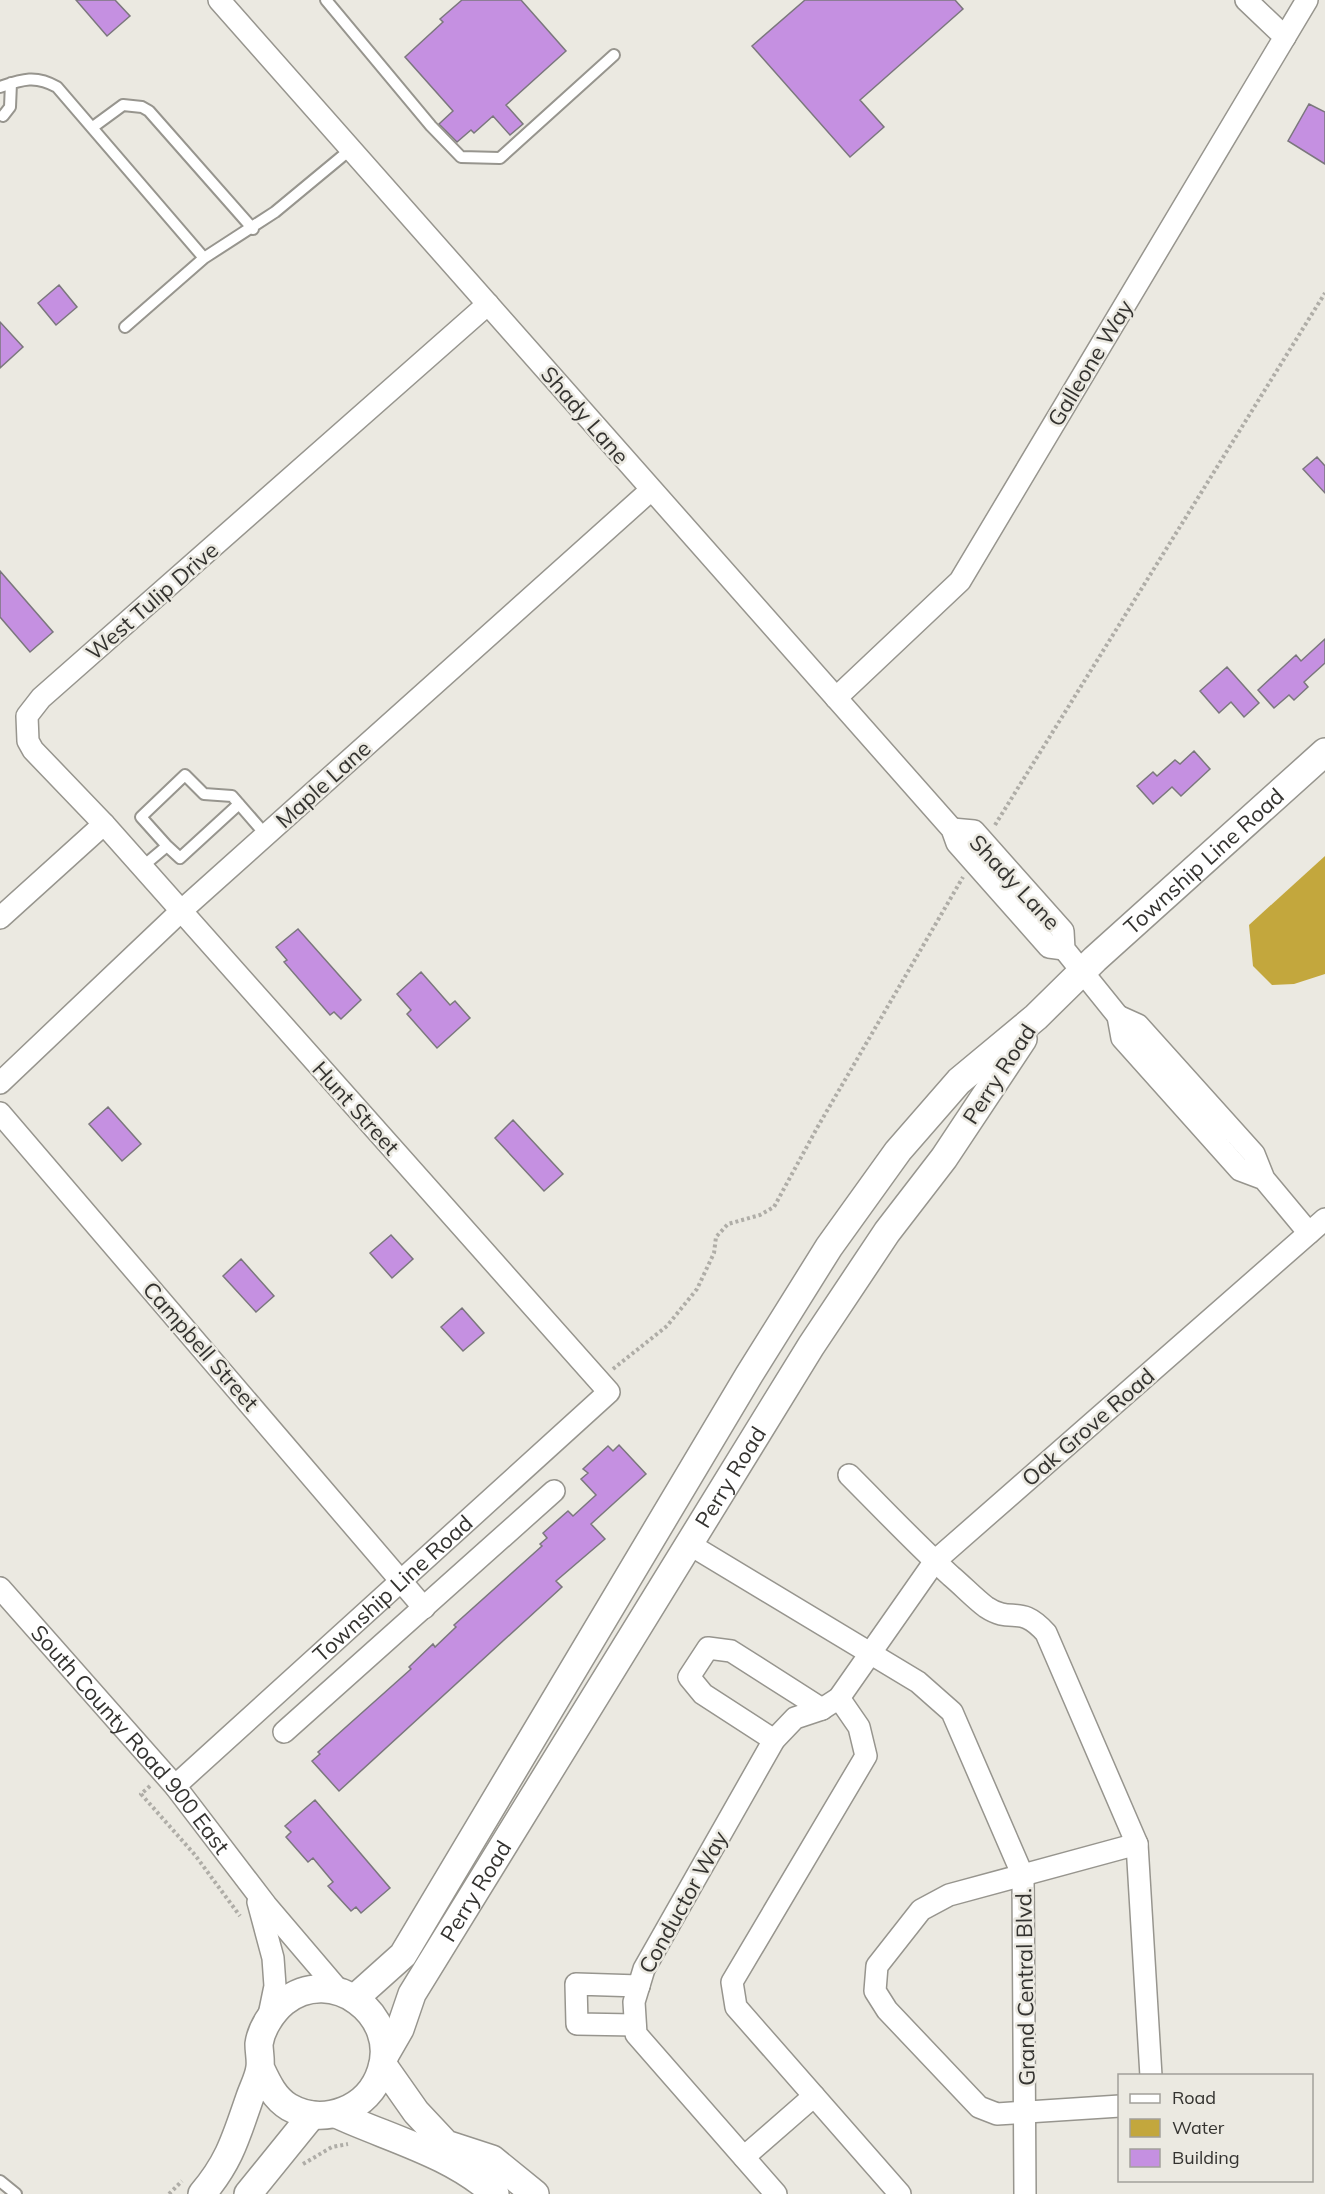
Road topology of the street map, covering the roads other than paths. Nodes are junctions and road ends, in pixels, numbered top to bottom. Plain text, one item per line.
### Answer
1 (326, 0) edge
2 (1246, 0) edge
3 (1307, 0) edge
4 (222, 1) edge
5 (1285, 37) junction
6 (614, 55) dead end
7 (5, 85) edge
8 (3, 116) dead end
9 (93, 127) junction
10 (351, 149) junction
11 (253, 229) junction
12 (204, 258) junction
13 (488, 304) junction
14 (125, 327) dead end
15 (651, 490) junction
16 (836, 698) junction
17 (1325, 752) edge
18 (239, 804) junction
19 (104, 824) junction
20 (952, 829) junction
21 (266, 835) junction
22 (167, 846) junction
23 (142, 867) junction
24 (181, 911) junction
25 (0, 918) edge
26 (1064, 949) junction
27 (1082, 971) junction
28 (1036, 1017) junction
29 (0, 1083) edge
30 (0, 1113) edge
31 (1325, 1219) edge
32 (1309, 1233) junction
33 (609, 1392) joint
34 (849, 1475) dead end
35 (554, 1491) dead end
36 (689, 1544) junction
37 (935, 1561) junction
38 (401, 1581) junction
39 (0, 1588) edge
40 (424, 1608) junction
41 (870, 1652) junction
42 (830, 1703) junction
43 (284, 1732) dead end
44 (774, 1740) junction
45 (175, 1786) junction
46 (1137, 1844) junction
47 (1023, 1876) junction
48 (256, 1892) junction
49 (639, 1986) junction
50 (348, 1996) junction
51 (268, 2020) junction
52 (635, 2025) junction
53 (384, 2060) junction
54 (260, 2067) junction
55 (1151, 2074) edge
56 (814, 2096) junction
57 (1118, 2106) edge
58 (1026, 2113) junction
59 (324, 2115) junction
60 (744, 2157) junction
61 (0, 2181) edge
62 (192, 2187) edge
63 (16, 2194) edge
64 (248, 2194) edge
65 (495, 2194) edge
66 (535, 2194) edge
67 (776, 2194) edge
68 (900, 2194) edge
69 (1025, 2194) edge

1 - 6 lane
2 - 5 street
3 - 5 street, Galleone Way
4 - 10 street, Shady Lane
5 - 16 street, Galleone Way
7 - 8 lane
7 - 9 lane
9 - 11 lane
9 - 12 lane
10 - 11 lane
10 - 13 street, Shady Lane
11 - 12 lane
12 - 14 lane
13 - 15 street, Shady Lane
13 - 19 street, West Tulip Drive
15 - 16 street, Shady Lane
15 - 21 street, Maple Lane
16 - 20 street, Shady Lane
17 - 27 street, Township Line Road
18 - 21 lane
18 - 22 lane
18 - 22 lane
19 - 23 street, Hunt Street
19 - 25 street
20 - 26 street, Shady Lane
20 - 26 street, Shady Lane
21 - 24 street, Maple Lane
22 - 23 lane
23 - 24 street, Hunt Street
24 - 29 street, Maple Lane
24 - 33 street, Hunt Street
26 - 27 street, Shady Lane
27 - 28 street, Township Line Road
27 - 32 street
28 - 36 street, Perry Road
28 - 50 street, Perry Road
30 - 38 street, Campbell Street
31 - 32 street, Oak Grove Road
32 - 37 street, Oak Grove Road
33 - 38 street, Township Line Road
34 - 37 street
35 - 40 street
36 - 41 street, Grand Central Blvd.
36 - 53 street, Perry Road
37 - 41 street, Oak Grove Road
37 - 46 street
38 - 40 street, Campbell Street
38 - 45 street, Township Line Road
39 - 45 street, South County Road 900 East
40 - 43 street
41 - 42 street
41 - 47 street, Grand Central Blvd.
42 - 44 street, Conductor Way
42 - 44 street
42 - 56 street
44 - 49 street, Conductor Way
45 - 48 street, South County Road 900 East
46 - 47 street
46 - 55 street
47 - 58 street, Grand Central Blvd.
47 - 58 street
48 - 50 street, South County Road 900 East
48 - 51 street, South County Road 900 East
49 - 52 street, Conductor Way
49 - 52 street
50 - 51 street
50 - 53 street
51 - 54 street
52 - 60 street
53 - 59 street, Perry Road
53 - 66 street
54 - 59 street
54 - 62 street
56 - 60 street
56 - 68 street
57 - 58 street
58 - 69 street, Grand Central Blvd.
59 - 64 street, Perry Road
59 - 65 street
60 - 67 street
61 - 63 lane

